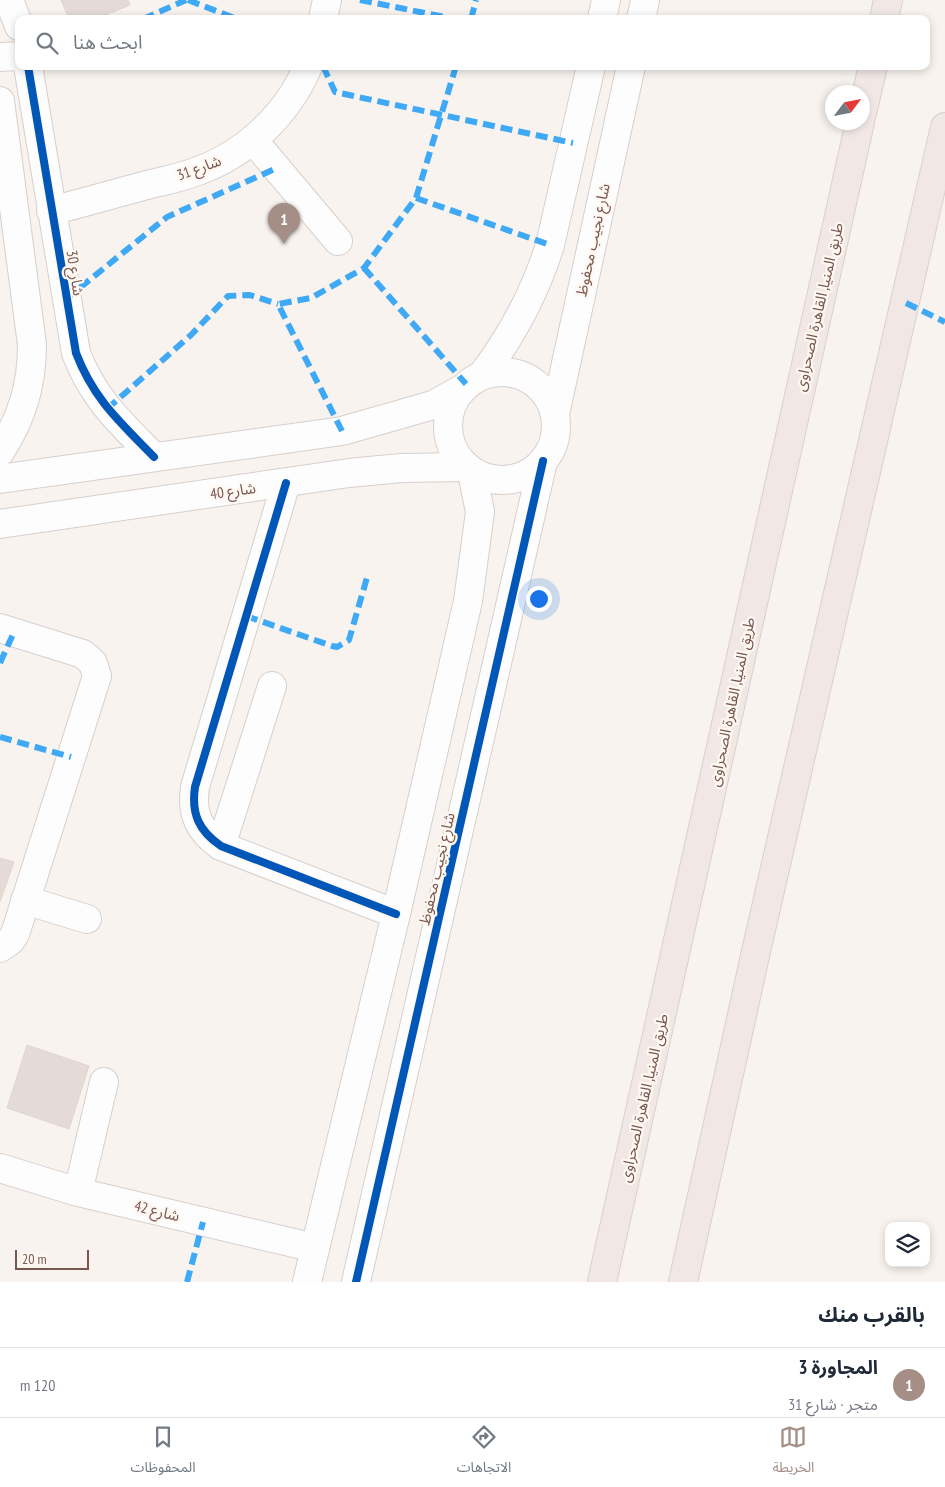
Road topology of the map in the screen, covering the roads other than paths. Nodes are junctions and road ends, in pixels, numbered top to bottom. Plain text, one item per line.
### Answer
1 (9, 0) edge
2 (327, 0) edge
3 (606, 0) edge
4 (645, 0) edge
5 (888, 0) edge
6 (324, 15) edge
7 (603, 15) edge
8 (642, 15) edge
9 (885, 15) edge
10 (15, 16) edge
11 (15, 56) edge
12 (0, 58) edge
13 (29, 70) edge
14 (306, 70) edge
15 (590, 70) edge
16 (629, 70) edge
17 (872, 70) edge
18 (868, 85) edge
19 (0, 106) edge
20 (945, 127) edge
21 (858, 130) edge
22 (253, 140) junction
23 (559, 205) junction
24 (52, 211) junction
25 (599, 212) junction
26 (338, 241) dead end
27 (69, 321) junction
28 (29, 325) junction
29 (483, 374) junction
30 (460, 390) junction
31 (555, 414) junction
32 (342, 431) junction
33 (0, 452) edge
34 (154, 456) junction
35 (543, 461) junction
36 (469, 470) junction
37 (349, 473) junction
38 (0, 479) edge
39 (286, 483) junction
40 (0, 524) edge
41 (468, 601) junction
42 (510, 608) junction
43 (0, 628) edge
44 (272, 686) dead end
45 (221, 846) junction
46 (26, 900) junction
47 (396, 914) junction
48 (87, 919) dead end
49 (0, 948) edge
50 (104, 1082) dead end
51 (0, 1168) edge
52 (78, 1192) junction
53 (315, 1248) junction
54 (307, 1282) edge
55 (356, 1282) edge
56 (602, 1282) edge
57 (683, 1282) edge

1 - 10 street
2 - 6 street
3 - 7 street
4 - 8 street
5 - 9 highway
11 - 12 street
13 - 24 street, شارع 30
14 - 22 street, شارع 31
15 - 23 street
16 - 25 street, شارع نجيب محفوظ
17 - 18 highway
19 - 28 street
20 - 57 highway
21 - 56 highway, طريق المنيا, القاهرة الصحراوى
22 - 24 street, شارع 31
22 - 26 street
23 - 25 street
23 - 29 street
24 - 27 street, شارع 30
25 - 31 street, شارع نجيب محفوظ
27 - 28 street
27 - 34 street, شارع 30
28 - 33 street
29 - 30 street
29 - 31 street
30 - 32 street
30 - 36 street
31 - 35 street
32 - 34 street
32 - 37 street
34 - 38 street
35 - 36 street
35 - 42 street, شارع نجيب محفوظ
36 - 37 street, شارع 40
36 - 41 street, شارع نجيب محفوظ
37 - 39 street, شارع 40
39 - 40 street, شارع 40
39 - 45 street
41 - 42 street
41 - 47 street, شارع نجيب محفوظ
42 - 55 street, شارع نجيب محفوظ
43 - 46 street
44 - 45 street
45 - 47 street
46 - 48 street
46 - 49 street
47 - 53 street, شارع نجيب محفوظ
50 - 52 street
51 - 52 street, شارع 42
52 - 53 street, شارع 42
53 - 54 street, شارع نجيب محفوظ

